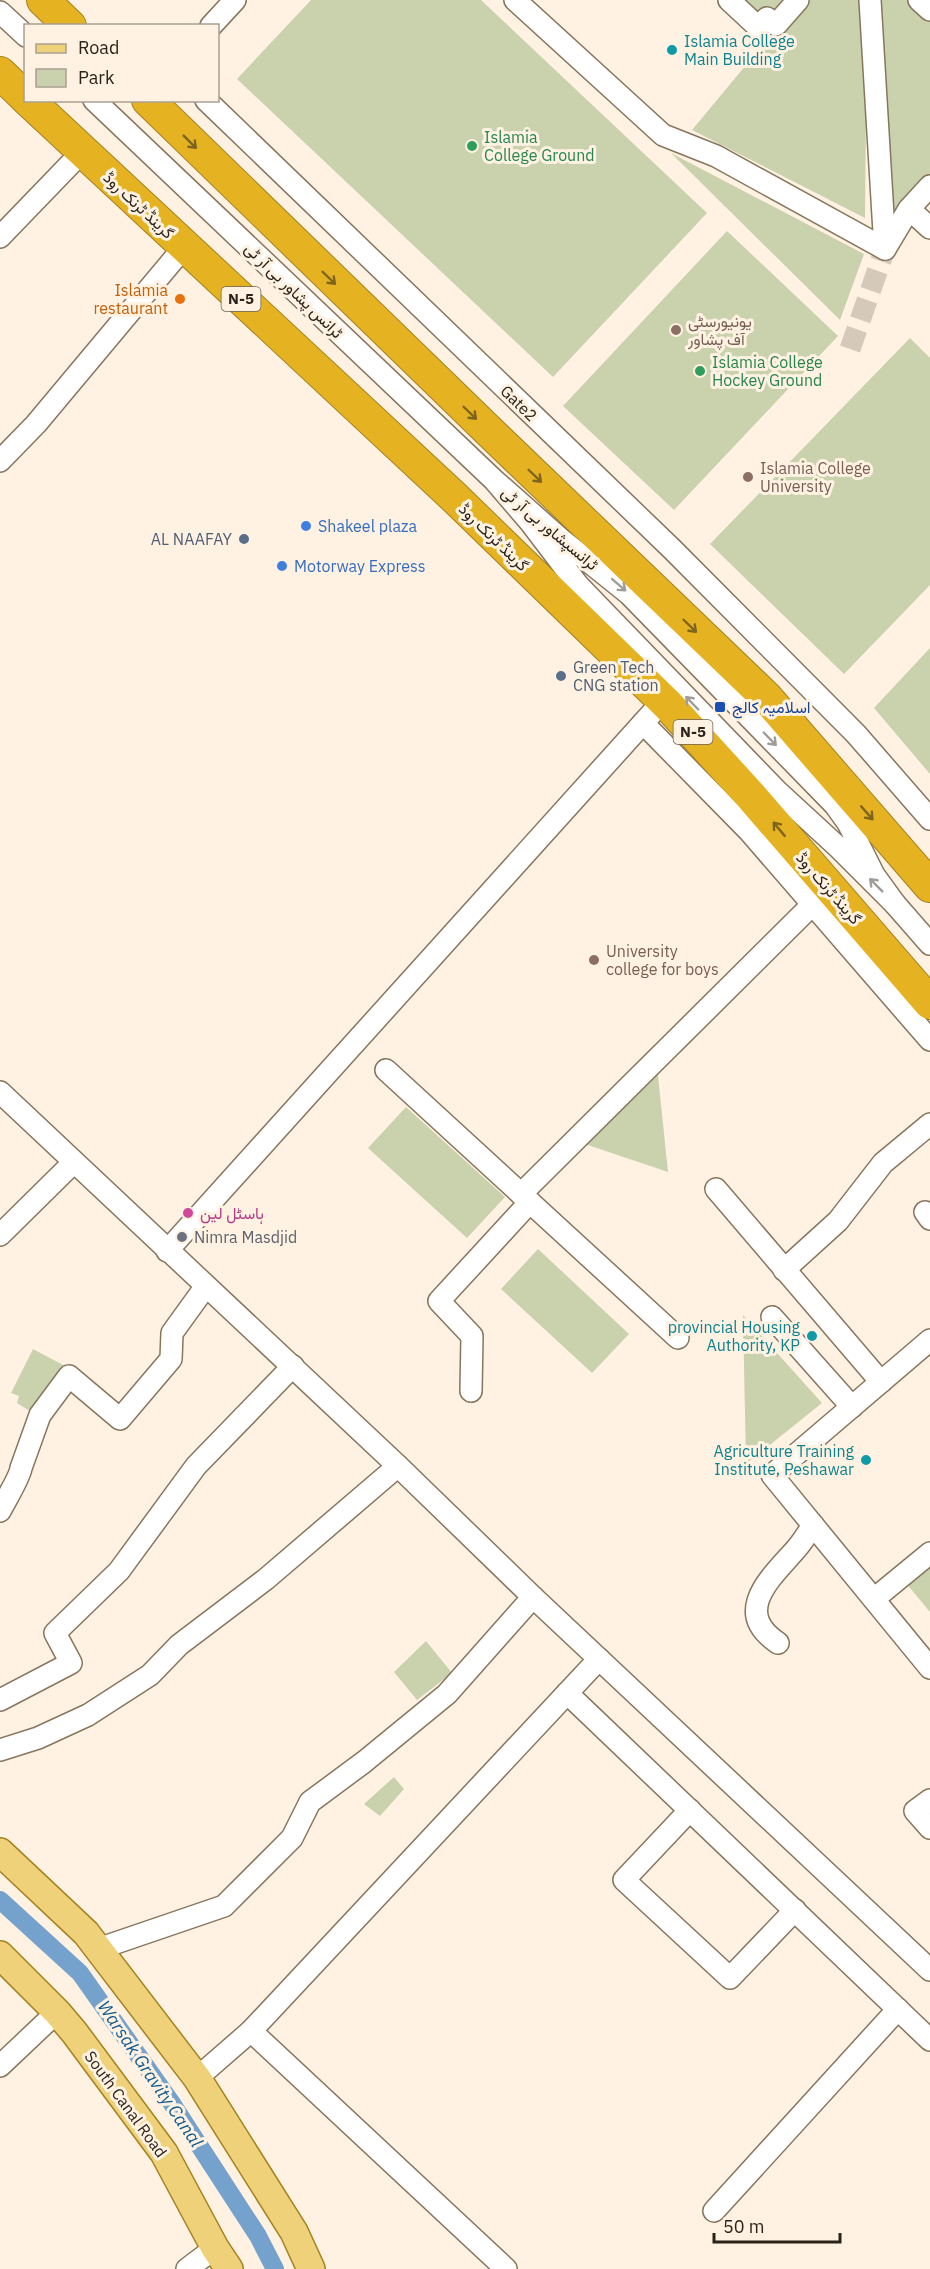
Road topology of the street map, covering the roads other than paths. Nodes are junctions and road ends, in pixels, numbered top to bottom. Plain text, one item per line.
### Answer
1 (43, 0) edge
2 (235, 0) edge
3 (515, 0) edge
4 (729, 0) edge
5 (798, 0) edge
6 (870, 0) edge
7 (920, 0) edge
8 (930, 10) edge
9 (0, 12) edge
10 (68, 24) edge
11 (213, 24) edge
12 (24, 34) edge
13 (0, 73) edge
14 (0, 84) edge
15 (24, 96) edge
16 (30, 102) edge
17 (96, 102) edge
18 (150, 102) edge
19 (208, 102) edge
20 (80, 155) junction
21 (930, 186) edge
22 (909, 209) junction
23 (930, 228) edge
24 (0, 237) edge
25 (885, 249) junction
26 (179, 254) junction
27 (0, 461) edge
28 (494, 480) junction
29 (653, 712) junction
30 (930, 819) edge
31 (930, 886) edge
32 (813, 904) junction
33 (895, 904) junction
34 (930, 944) edge
35 (930, 1003) edge
36 (930, 1040) edge
37 (386, 1070) dead end
38 (0, 1092) edge
39 (930, 1124) edge
40 (73, 1163) junction
41 (716, 1189) dead end
42 (526, 1198) junction
43 (0, 1235) edge
44 (167, 1251) junction
45 (784, 1270) junction
46 (206, 1286) junction
47 (772, 1317) dead end
48 (678, 1338) dead end
49 (930, 1340) edge
50 (293, 1366) junction
51 (881, 1382) junction
52 (471, 1391) dead end
53 (852, 1407) junction
54 (398, 1466) junction
55 (21, 1474) junction
56 (0, 1480) edge
57 (0, 1511) edge
58 (813, 1525) junction
59 (930, 1553) edge
60 (533, 1597) junction
61 (874, 1599) junction
62 (778, 1642) dead end
63 (599, 1659) junction
64 (930, 1668) edge
65 (567, 1693) junction
66 (0, 1700) edge
67 (0, 1750) edge
68 (930, 1800) edge
69 (690, 1810) junction
70 (930, 1828) edge
71 (0, 1852) edge
72 (795, 1910) junction
73 (98, 1949) junction
74 (0, 1955) edge
75 (930, 1971) edge
76 (898, 2009) junction
77 (57, 2012) junction
78 (251, 2031) junction
79 (930, 2040) edge
80 (0, 2066) edge
81 (197, 2078) junction
82 (714, 2211) dead end
83 (222, 2258) edge
84 (187, 2269) edge
85 (311, 2269) edge
86 (506, 2269) edge

1 - 10 highway
2 - 11 street
3 - 25 street
4 - 5 street
6 - 25 street
7 - 8 street
9 - 12 street
13 - 15 highway, گرینڈ ٹرنک روڈ / N-5
14 - 20 street
16 - 20 highway, گرینڈ ٹرنک روڈ / N-5
17 - 28 street, ٹرانس پشاور بی آر ٹی
18 -> 31 highway
19 - 30 street, Gate2
20 - 24 street
20 - 26 street
20 - 29 highway, گرینڈ ٹرنک روڈ / N-5
21 - 22 street
22 - 23 street
22 - 25 street
26 - 27 street
26 - 29 street
33 -> 28 street, ٹرانسپشاور بی آر ٹی
28 -> 33 street, ٹرانسپشاور بی آر ٹی
29 - 32 street
35 -> 29 highway, گرینڈ ٹرنک روڈ / N-5
29 - 44 street
32 - 36 street
32 - 42 street
33 - 34 street, ٹرانسپشاور بی آر ٹی
37 - 42 street
38 - 40 street
39 - 45 street
40 - 43 street
40 - 44 street
41 - 45 street
42 - 48 street
42 - 52 street
44 - 46 street
45 - 51 street
46 - 50 street
46 - 55 street
47 - 53 street
49 - 51 street
50 - 54 street
50 - 66 street
51 - 53 street
53 - 58 street
54 - 60 street
54 - 67 street
55 - 56 street
55 - 57 street
58 - 61 street
58 - 62 street
59 - 61 street
60 - 63 street
60 - 73 street
61 - 64 street
63 - 65 street
63 - 75 street
65 - 69 street
65 - 78 street
68 - 70 street
69 - 72 street
69 - 72 street
71 - 73 main road
72 - 76 street
73 - 81 main road
74 - 77 main road, South Canal Road
76 - 79 street
76 - 82 street
77 - 80 street
77 - 83 main road, South Canal Road
78 - 81 street
78 - 86 street
81 - 85 main road
83 - 84 street

